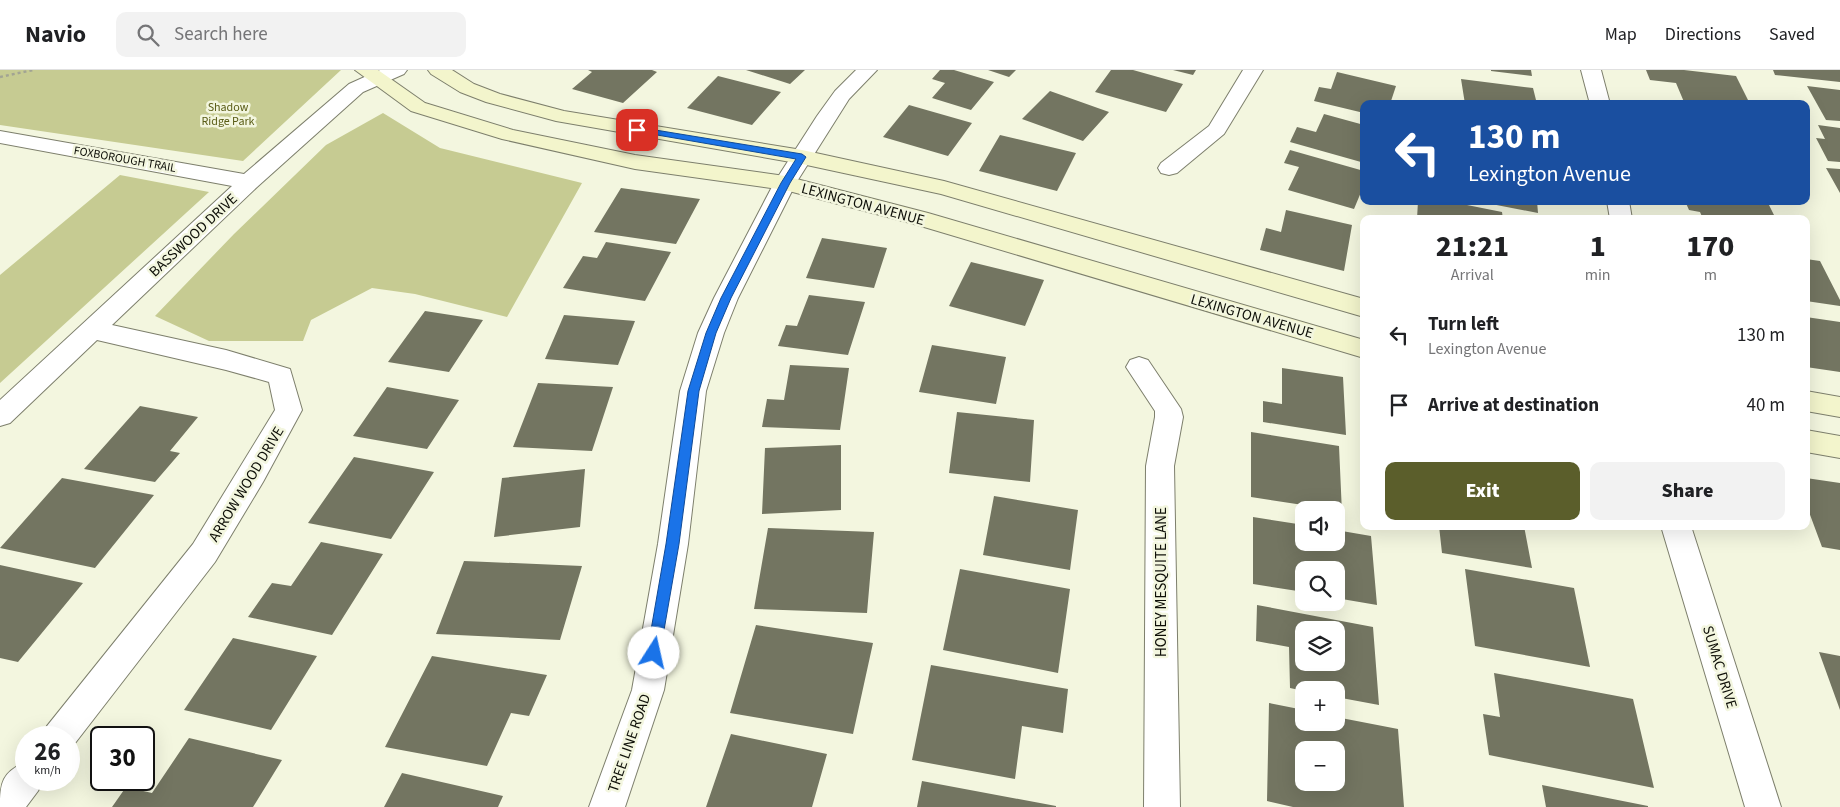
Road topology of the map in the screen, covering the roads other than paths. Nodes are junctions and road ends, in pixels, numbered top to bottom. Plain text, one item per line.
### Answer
1 (438, 70) edge
2 (867, 70) edge
3 (1253, 70) edge
4 (1591, 70) edge
5 (379, 73) edge
6 (1599, 100) edge
7 (0, 137) edge
8 (802, 157) junction
9 (1169, 168) dead end
10 (249, 182) junction
11 (785, 183) junction
12 (1360, 307) edge
13 (92, 330) junction
14 (1360, 348) edge
15 (1139, 367) dead end
16 (1810, 402) edge
17 (1840, 407) edge
18 (0, 416) edge
19 (1810, 442) edge
20 (1840, 447) edge
21 (1677, 530) edge
22 (68, 726) edge
23 (17, 791) edge
24 (4, 807) edge
25 (607, 807) edge
26 (1162, 807) edge
27 (1763, 807) edge

1 - 8 street, LEXINGTON AVENUE
2 - 8 street, TREE LINE ROAD
3 - 9 street
4 - 6 street
5 - 10 street, BASSWOOD DRIVE
5 - 11 street, LEXINGTON AVENUE
7 - 10 street, FOXBOROUGH TRAIL
8 - 11 street, TREE LINE ROAD
8 - 12 street, LEXINGTON AVENUE
10 - 13 street, BASSWOOD DRIVE
11 - 14 street, LEXINGTON AVENUE
11 - 25 street, TREE LINE ROAD
13 - 18 street, BASSWOOD DRIVE
13 - 22 street, ARROW WOOD DRIVE
15 - 26 street, HONEY MESQUITE LANE
16 - 17 street
19 - 20 street
21 - 27 street, SUMAC DRIVE
23 - 24 street

